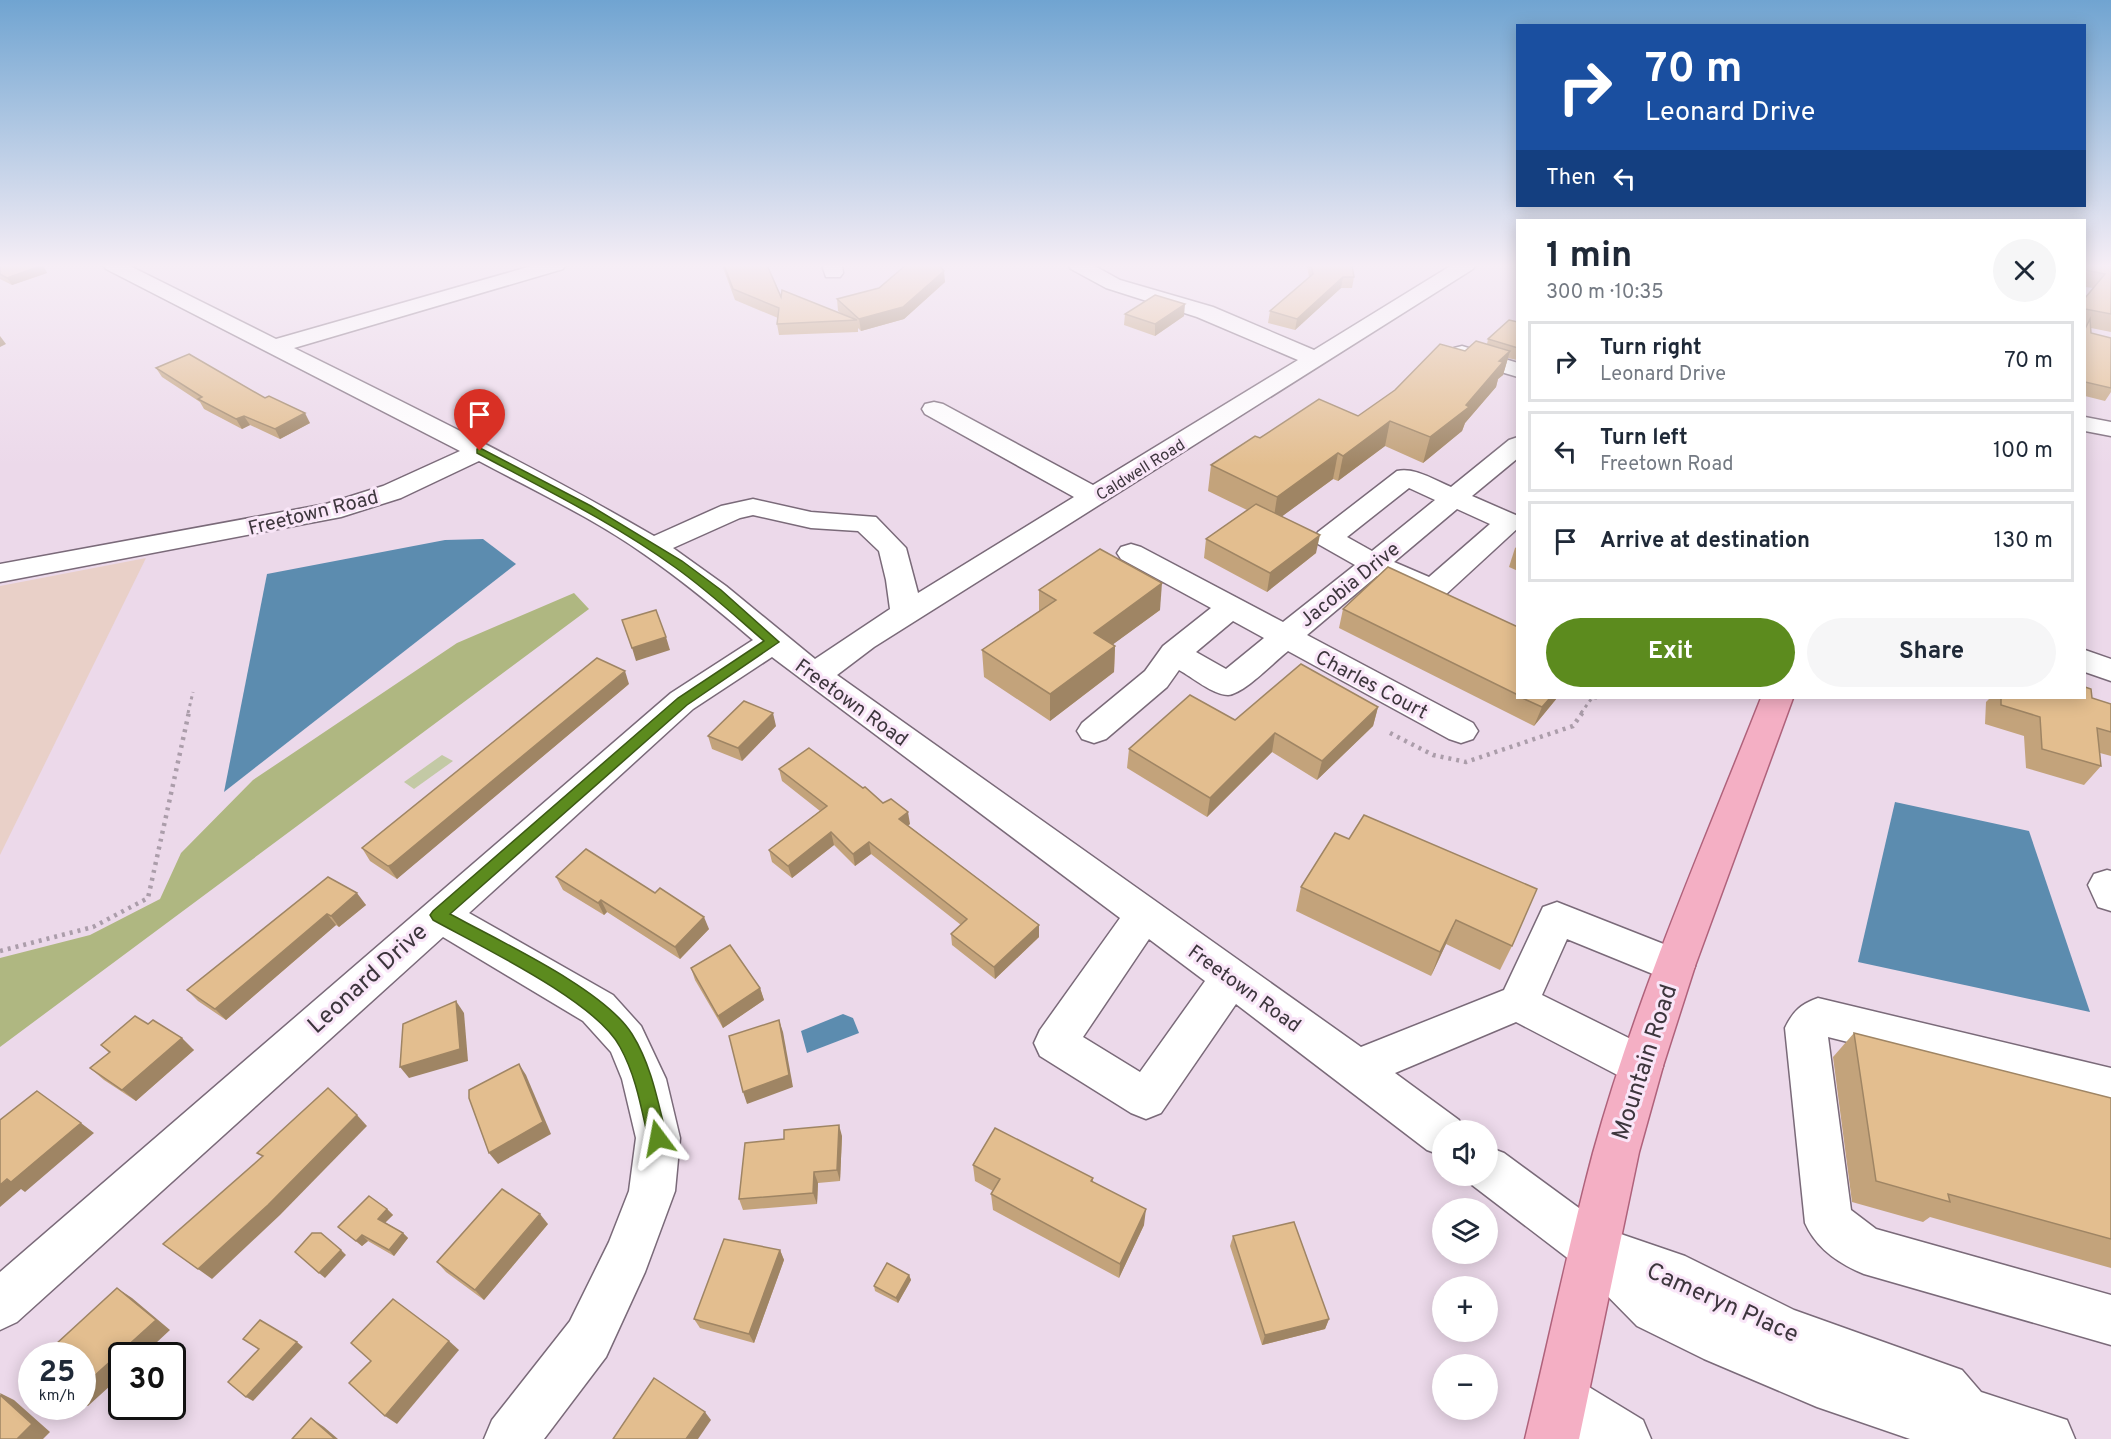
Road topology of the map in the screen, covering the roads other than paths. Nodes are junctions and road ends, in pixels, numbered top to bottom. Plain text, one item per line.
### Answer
1 (247, 332) edge
2 (323, 332) edge
3 (1253, 332) edge
4 (1359, 332) edge
5 (275, 346) junction
6 (1454, 351) edge
7 (1316, 359) junction
8 (1516, 369) edge
9 (933, 409) dead end
10 (2086, 424) edge
11 (2111, 429) edge
12 (1516, 447) edge
13 (480, 451) junction
14 (1095, 497) junction
15 (1454, 497) junction
16 (653, 547) junction
17 (1131, 553) dead end
18 (1375, 564) junction
19 (0, 573) edge
20 (1230, 608) junction
21 (906, 614) junction
22 (1284, 637) junction
23 (772, 642) junction
24 (1174, 653) junction
25 (2086, 662) edge
26 (2111, 670) edge
27 (815, 675) junction
28 (1777, 699) edge
29 (1094, 731) dead end
30 (1461, 731) dead end
31 (1144, 914) junction
32 (438, 915) junction
33 (1675, 966) junction
34 (1231, 978) junction
35 (1518, 1003) junction
36 (1641, 1066) junction
37 (1356, 1070) junction
38 (2111, 1088) edge
39 (1432, 1127) edge
40 (1498, 1177) edge
41 (1594, 1250) junction
42 (0, 1305) edge
43 (2111, 1320) edge
44 (1557, 1419) edge
45 (511, 1439) edge
46 (1624, 1439) edge
47 (2048, 1439) edge

1 - 5 street
2 - 5 street
3 - 7 street
4 - 7 street, Caldwell Road
5 - 13 street
6 - 8 street
7 - 14 street, Caldwell Road
9 - 14 street
10 - 11 street
12 - 15 street, Jacobia Drive
13 - 16 street, Freetown Road
13 - 19 street, Freetown Road
14 - 21 street, Caldwell Road
15 - 18 street, Jacobia Drive
15 - 18 street
15 - 18 street
16 - 21 street
16 - 23 street, Freetown Road
17 - 20 street, Charles Court
18 - 22 street, Jacobia Drive
20 - 22 street, Charles Court
20 - 24 street
21 - 27 street, Caldwell Road
22 - 24 street, Jacobia Drive
22 - 30 street, Charles Court
23 - 27 street, Freetown Road
23 - 32 street, Leonard Drive
24 - 29 street
25 - 26 street
27 - 31 street, Freetown Road
28 - 33 main road, Mountain Road
31 - 34 street, Freetown Road
31 - 34 street
32 - 42 street, Leonard Drive
32 - 45 street
33 - 35 street
33 - 36 main road, Mountain Road
34 - 37 street, Freetown Road
35 - 36 street
35 - 37 street
36 - 41 main road, Mountain Road
37 - 39 street, Freetown Road
38 - 43 street
40 - 41 street
41 - 44 main road, Mountain Road
41 - 47 street, Cameryn Place
44 - 46 street

